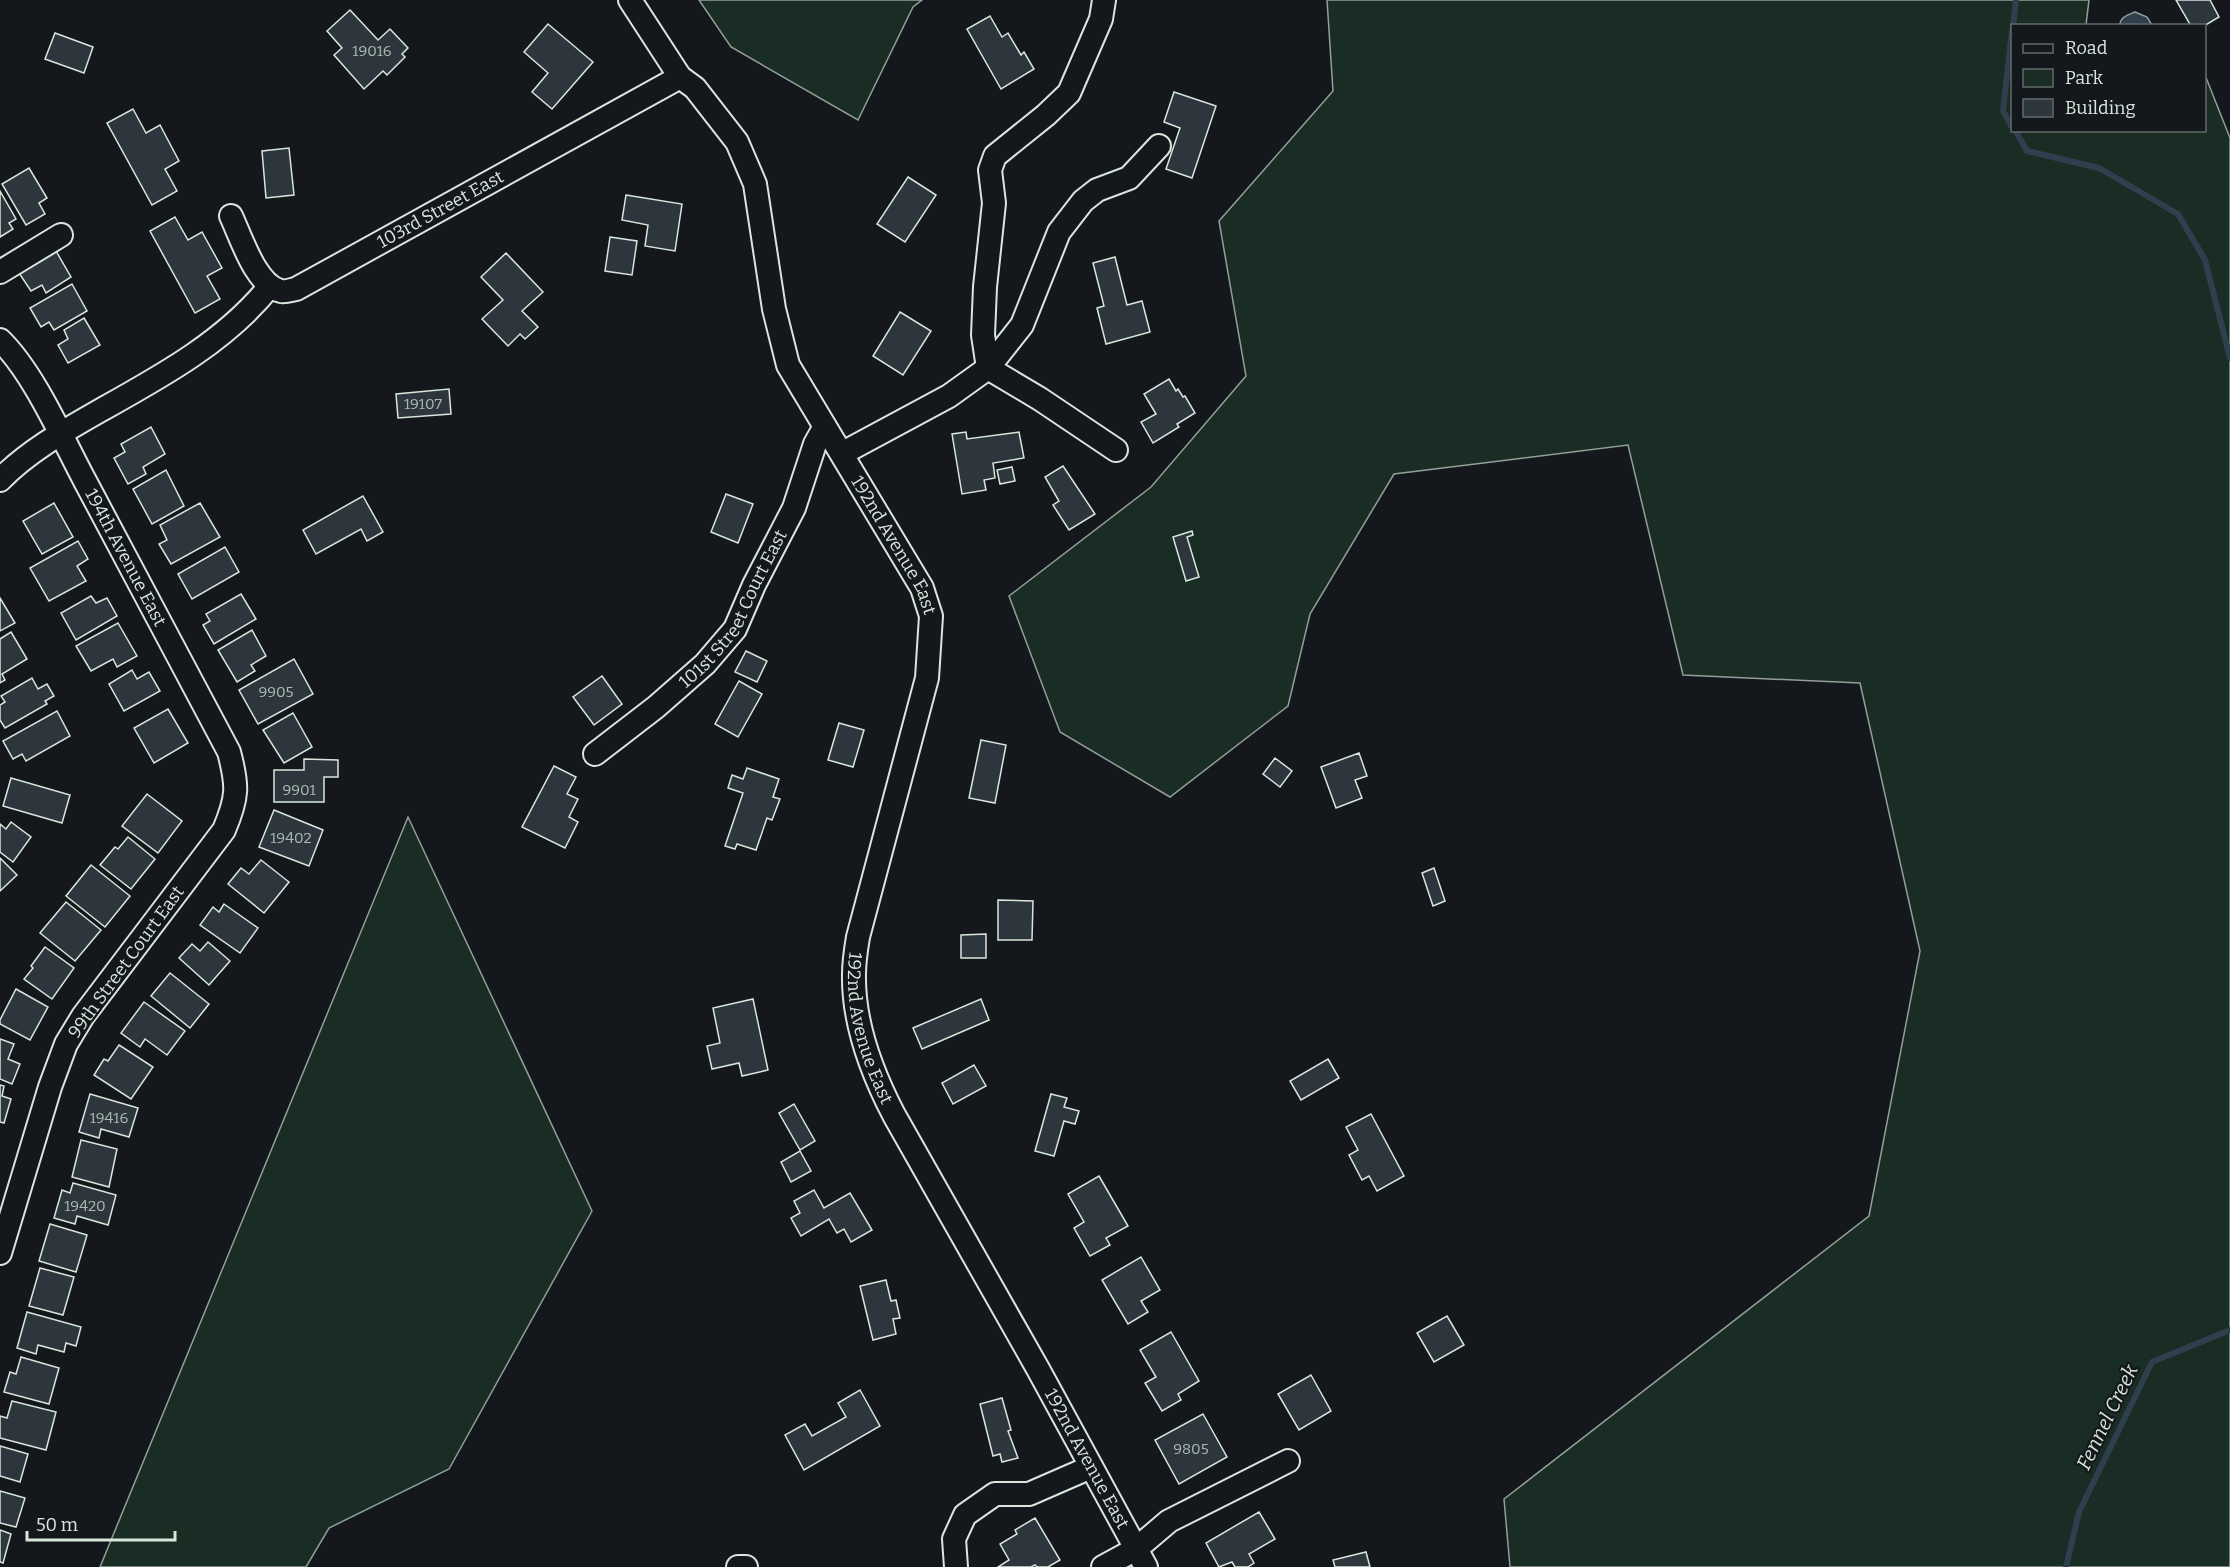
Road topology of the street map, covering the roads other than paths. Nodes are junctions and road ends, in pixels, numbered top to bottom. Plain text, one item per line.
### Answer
1 (630, 0) edge
2 (1104, 0) edge
3 (680, 77) junction
4 (1159, 146) dead end
5 (231, 216) dead end
6 (61, 235) dead end
7 (0, 272) edge
8 (270, 286) junction
9 (0, 340) edge
10 (988, 368) junction
11 (824, 428) junction
12 (60, 434) junction
13 (1116, 450) dead end
14 (843, 453) junction
15 (0, 480) edge
16 (595, 754) dead end
17 (236, 783) joint
18 (0, 1253) edge
19 (1288, 1461) dead end
20 (1091, 1467) junction
21 (1141, 1558) edge
22 (738, 1567) edge
23 (746, 1567) edge
24 (956, 1567) edge
25 (1103, 1567) edge

1 - 3 street
2 - 10 street
3 - 8 street, 103rd Street East
3 - 11 street
4 - 10 street
5 - 8 street
6 - 7 street
8 - 12 street
9 - 12 street, 194th Avenue East
10 - 13 street
10 - 14 street
11 - 14 street, 192nd Avenue East
11 - 16 street, 101st Street Court East
12 - 15 street
12 - 17 street, 194th Avenue East
14 - 20 street, 192nd Avenue East
17 - 18 street, 99th Street Court East
19 - 21 street
20 - 21 street, 192nd Avenue East
20 - 24 street
21 - 25 street
22 - 23 street

